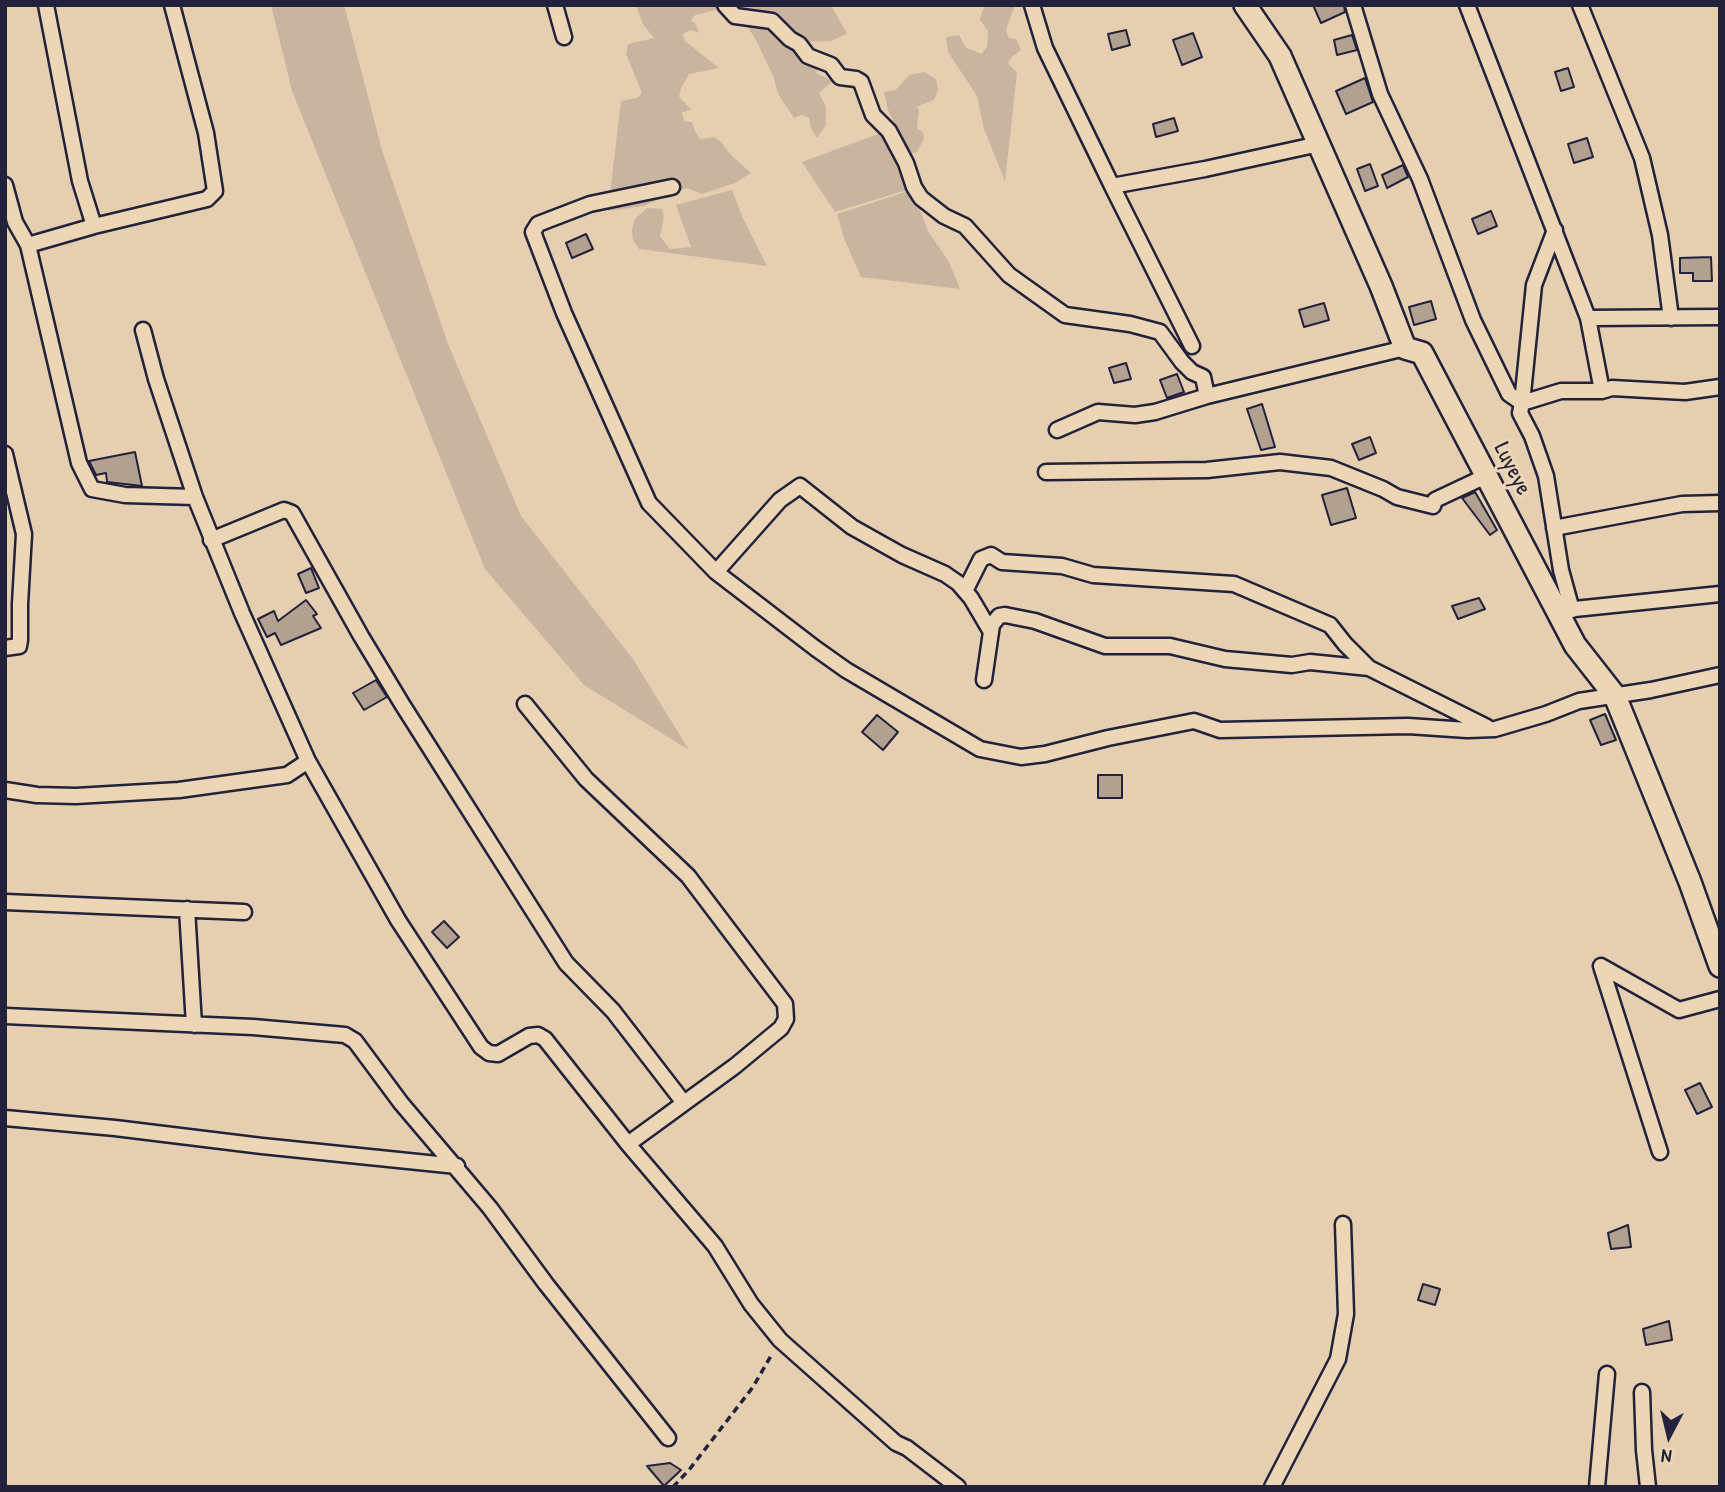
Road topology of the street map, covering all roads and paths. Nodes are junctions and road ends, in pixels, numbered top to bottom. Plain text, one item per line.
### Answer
1 (46, 5) edge
2 (172, 5) edge
3 (555, 5) edge
4 (725, 5) edge
5 (1032, 5) edge
6 (1245, 5) edge
7 (1353, 5) edge
8 (1467, 5) edge
9 (1580, 5) edge
10 (564, 37) dead end
11 (1319, 144) junction
12 (5, 185) edge
13 (1112, 186) junction
14 (672, 187) dead end
15 (94, 226) junction
16 (1555, 230) junction
17 (28, 245) junction
18 (1720, 317) edge
19 (1588, 318) junction
20 (1671, 318) junction
21 (143, 330) dead end
22 (1192, 346) dead end
23 (1405, 348) junction
24 (1720, 387) edge
25 (1602, 391) junction
26 (1207, 396) junction
27 (1522, 403) junction
28 (1057, 430) dead end
29 (5, 454) edge
30 (1046, 472) dead end
31 (1486, 476) junction
32 (195, 497) junction
33 (1720, 503) edge
34 (1554, 528) junction
35 (211, 540) junction
36 (716, 572) junction
37 (965, 591) junction
38 (1720, 594) edge
39 (1564, 610) junction
40 (991, 632) junction
41 (5, 648) edge
42 (1369, 667) junction
43 (1720, 675) edge
44 (984, 680) dead end
45 (1615, 696) junction
46 (525, 704) dead end
47 (1495, 729) junction
48 (308, 761) junction
49 (5, 790) edge
50 (5, 902) edge
51 (187, 909) junction
52 (243, 912) dead end
53 (1720, 966) edge
54 (1720, 999) edge
55 (5, 1016) edge
56 (194, 1025) junction
57 (684, 1103) junction
58 (5, 1118) edge
59 (628, 1144) junction
60 (1660, 1152) dead end
61 (457, 1167) junction
62 (1343, 1224) dead end
63 (780, 1340) junction
64 (1607, 1374) dead end
65 (1642, 1392) dead end
66 (668, 1437) dead end
67 (673, 1487) edge
68 (958, 1487) edge
69 (1272, 1487) edge
70 (1597, 1487) edge
71 (1648, 1487) edge

1 - 15 street
2 - 15 street
3 - 10 street
4 - 26 street
5 - 13 street
6 - 11 street, Luyeye
7 - 27 street
8 - 16 street
9 - 20 street
11 - 13 street
11 - 23 street, Luyeye
12 - 17 street
13 - 22 street
14 - 36 street
15 - 17 street
16 - 19 street
16 - 27 street
17 - 32 street
18 - 20 street
19 - 20 street
19 - 25 street
21 - 32 street
23 - 26 street
23 - 31 street, Luyeye
24 - 25 street
25 - 27 street
26 - 28 street
27 - 34 street
29 - 41 street
30 - 31 street
31 - 39 street, Luyeye
32 - 35 street
33 - 34 street
34 - 39 street
35 - 48 street
35 - 57 street
36 - 37 street
36 - 47 street
37 - 40 street
37 - 42 street
38 - 39 street
39 - 45 street, Luyeye
40 - 42 street
40 - 44 street
42 - 47 street
43 - 45 street
45 - 47 street
45 - 53 street, Luyeye
46 - 57 street
48 - 49 street
48 - 59 street
50 - 51 street
51 - 52 street
51 - 56 street
54 - 60 street
55 - 56 street
56 - 61 street
57 - 59 street
58 - 61 street
59 - 63 street
61 - 66 street
62 - 69 street
63 - 67 path
63 - 68 street
64 - 70 street
65 - 71 street

